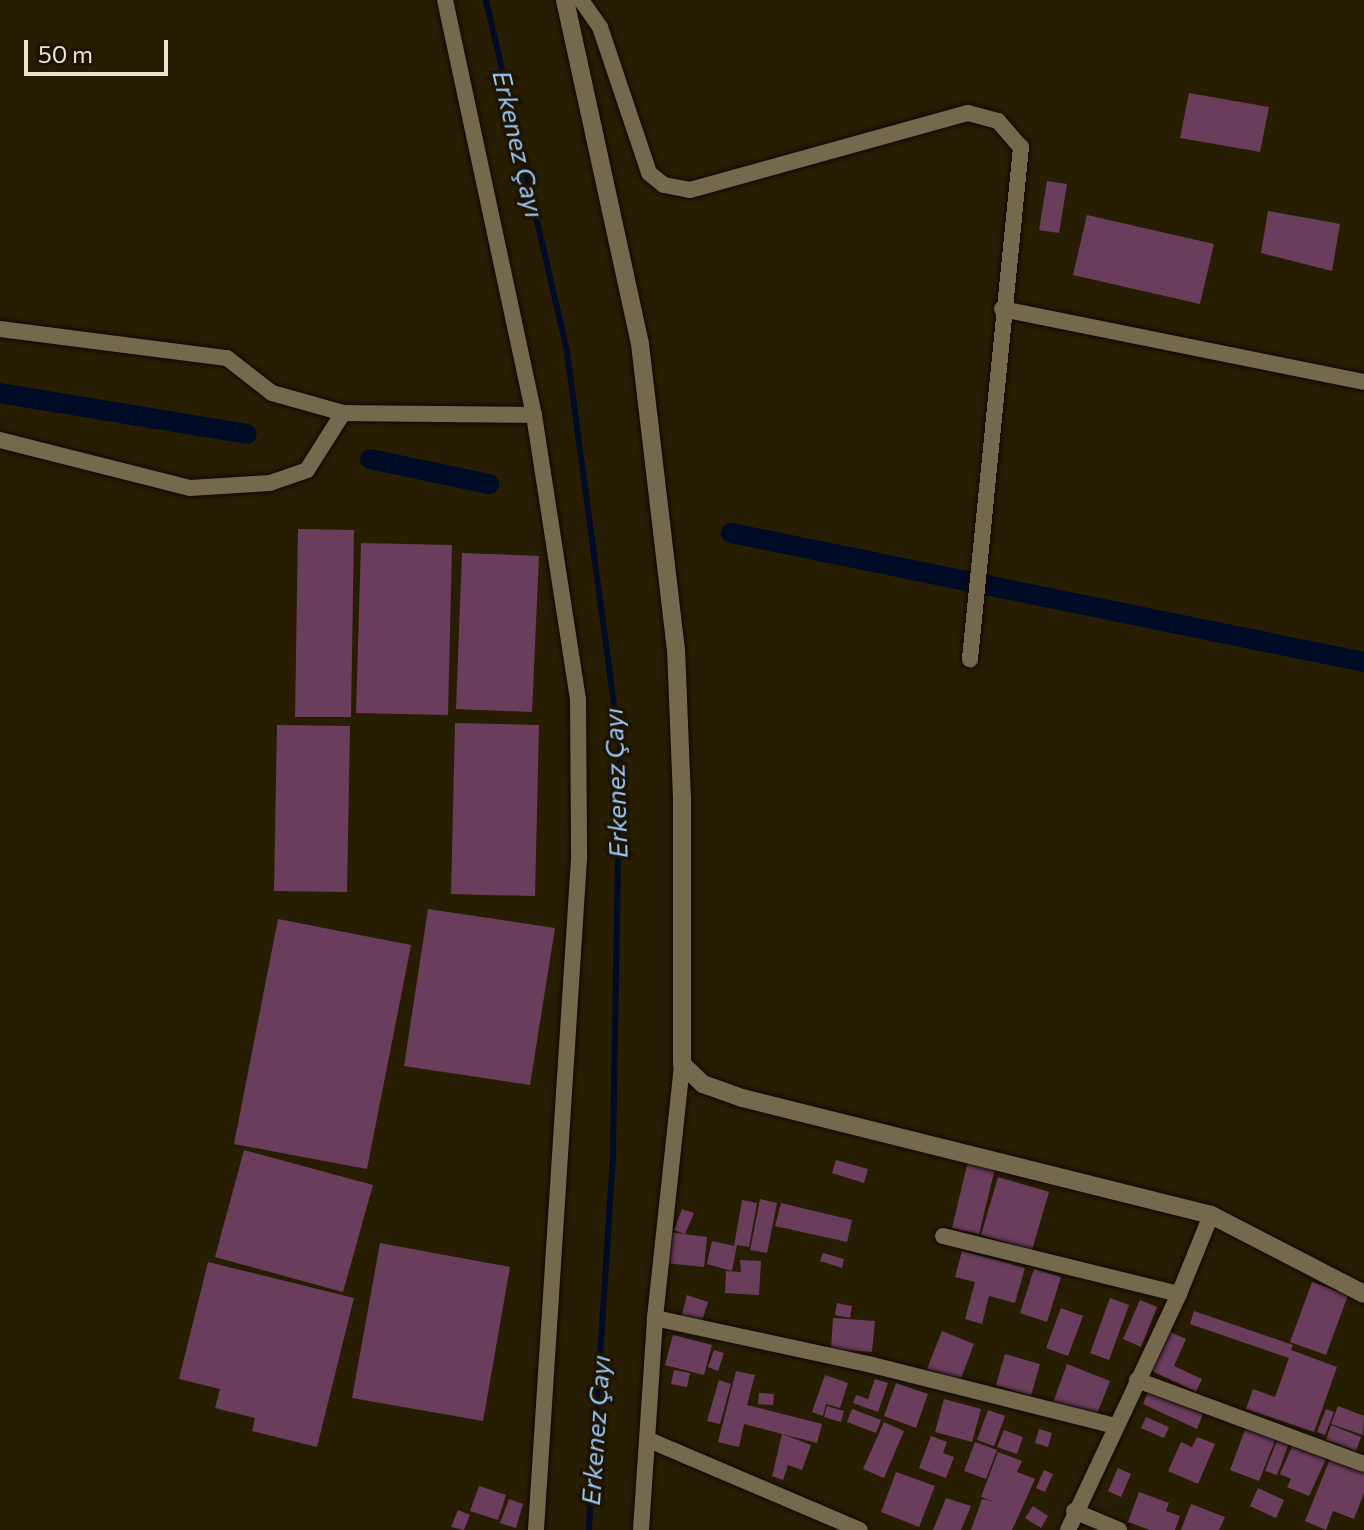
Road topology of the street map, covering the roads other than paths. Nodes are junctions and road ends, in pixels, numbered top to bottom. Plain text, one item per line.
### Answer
1 (445, 0) edge
2 (565, 0) edge
3 (581, 0) edge
4 (1002, 309) junction
5 (0, 329) edge
6 (1364, 382) edge
7 (343, 413) junction
8 (534, 415) junction
9 (0, 440) edge
10 (970, 659) dead end
11 (682, 1064) junction
12 (1211, 1215) junction
13 (943, 1236) dead end
14 (1179, 1294) junction
15 (1364, 1294) edge
16 (655, 1318) junction
17 (1137, 1380) junction
18 (1114, 1426) junction
19 (649, 1440) junction
20 (1364, 1464) edge
21 (1074, 1511) junction
22 (536, 1530) edge
23 (641, 1530) edge
24 (860, 1530) edge
25 (1068, 1530) edge
26 (1119, 1530) edge

1 - 8 street
2 - 11 street
3 - 4 street
4 - 6 street
4 - 10 street
5 - 7 street
7 - 8 street
7 - 9 street
8 - 22 street
11 - 12 street
11 - 16 street
12 - 14 street
12 - 15 street
13 - 14 street
14 - 17 street
16 - 18 street
16 - 19 street
17 - 18 street
17 - 20 street
18 - 21 street
19 - 23 street
19 - 24 street
21 - 25 street
21 - 26 street

